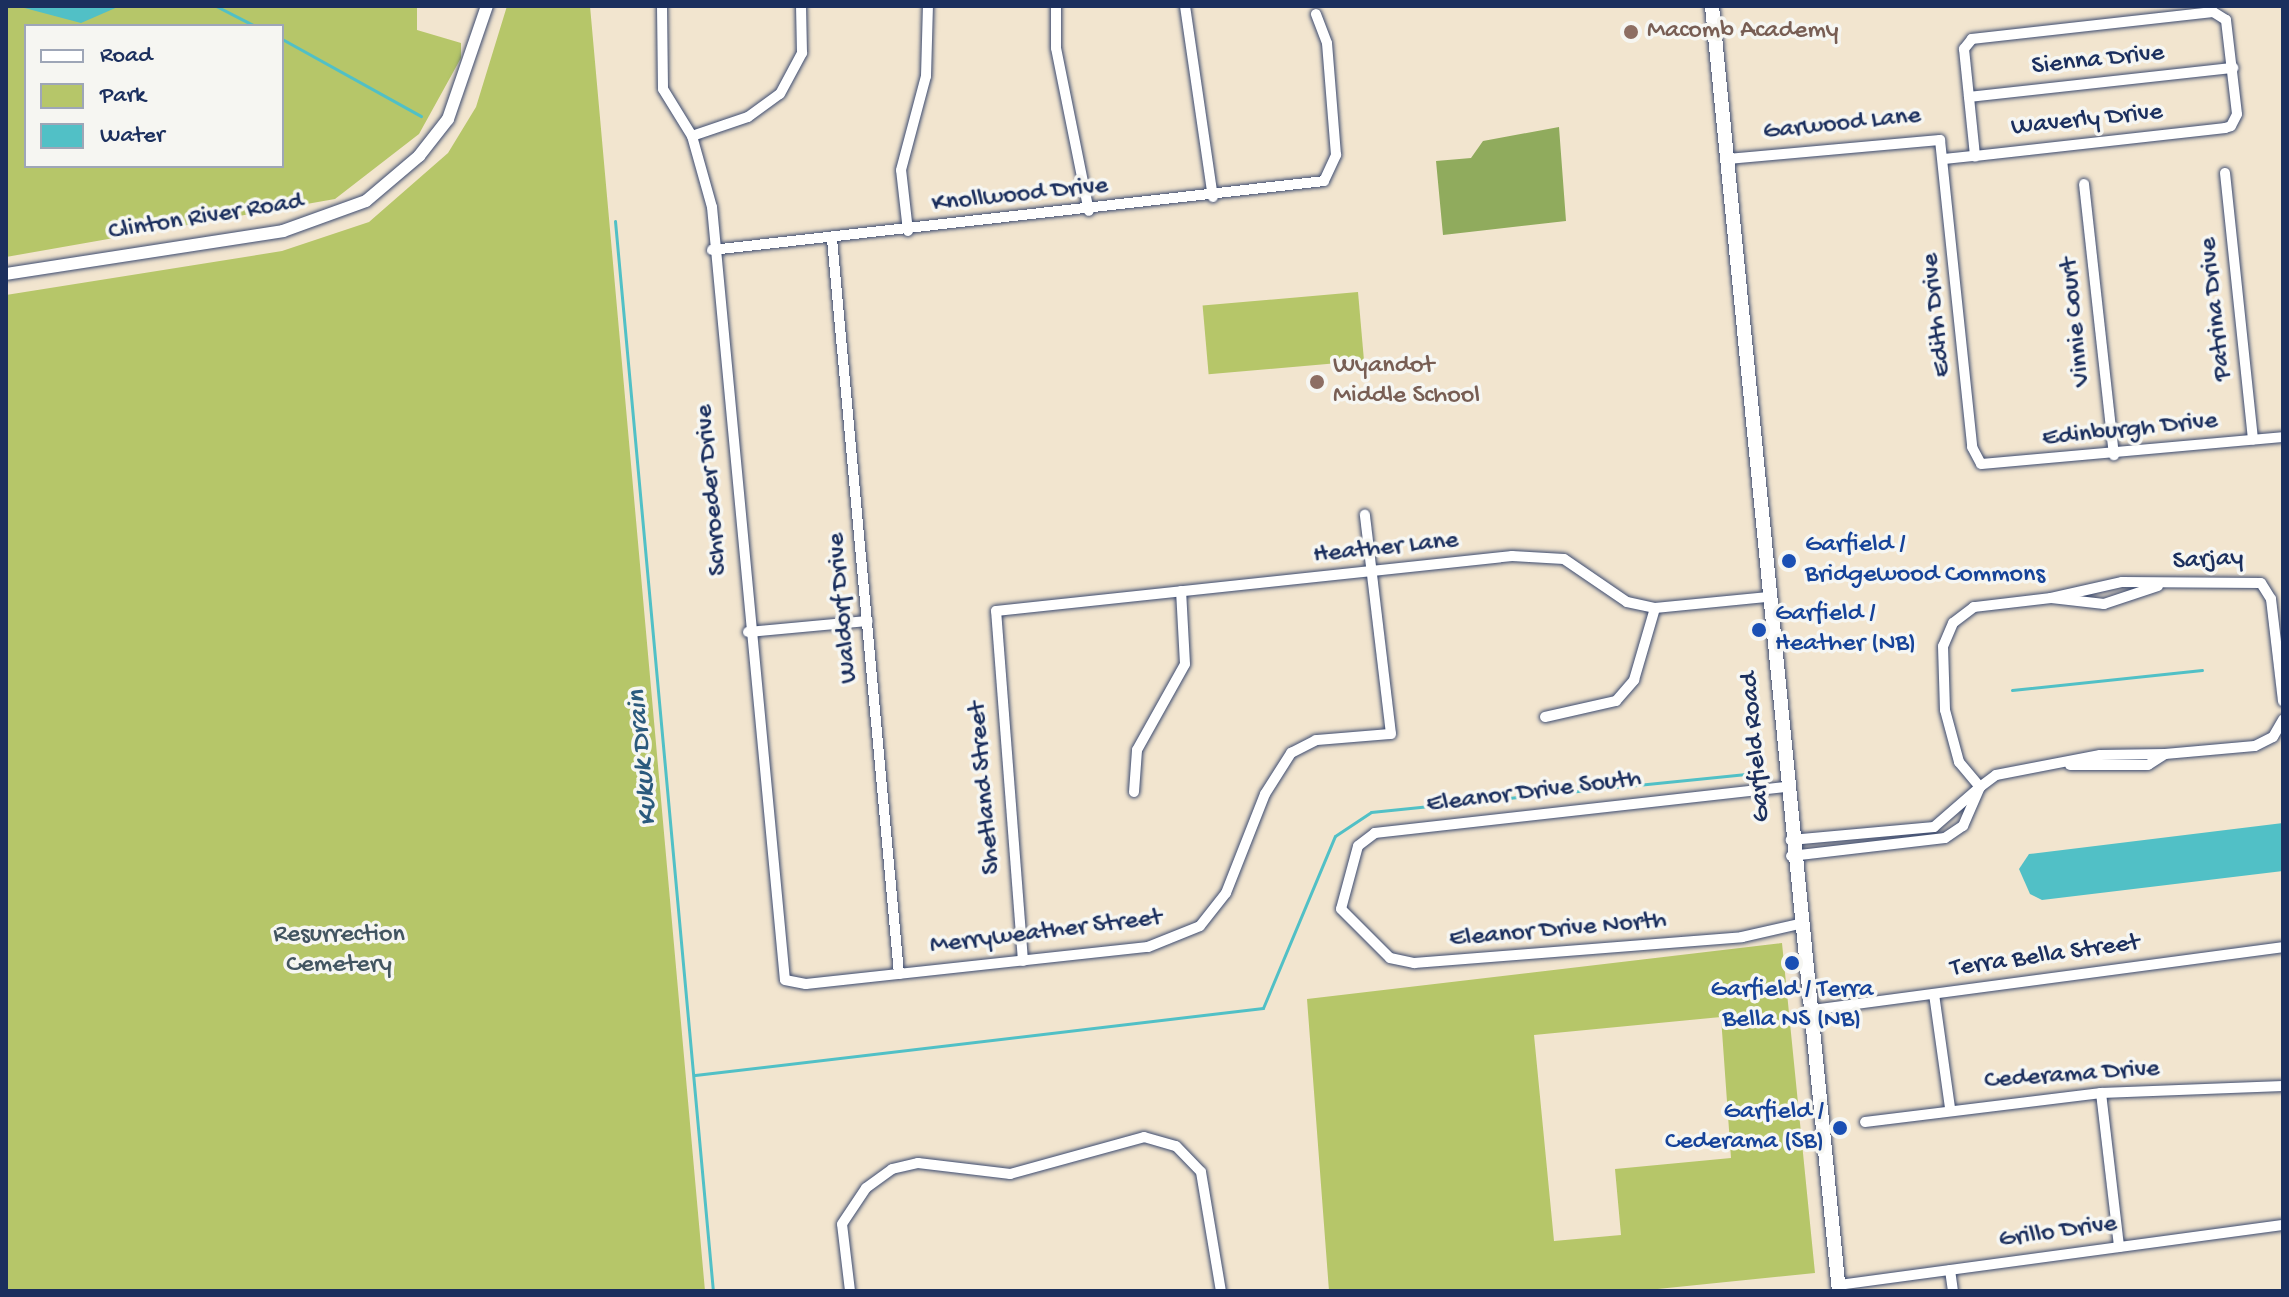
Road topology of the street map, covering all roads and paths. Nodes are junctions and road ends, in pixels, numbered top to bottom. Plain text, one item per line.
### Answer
1 (487, 6) edge
2 (662, 6) edge
3 (801, 6) edge
4 (928, 6) edge
5 (1056, 6) edge
6 (1185, 6) edge
7 (1712, 6) edge
8 (1316, 14) dead end
9 (2233, 68) junction
10 (1969, 97) junction
11 (692, 136) junction
12 (1975, 156) junction
13 (1727, 159) junction
14 (1944, 159) junction
15 (2225, 173) dead end
16 (2084, 184) dead end
17 (1213, 197) junction
18 (1089, 211) junction
19 (908, 231) junction
20 (832, 239) junction
21 (712, 250) junction
22 (6, 274) edge
23 (2283, 437) edge
24 (2253, 440) junction
25 (2114, 455) junction
26 (1981, 464) joint
27 (1365, 515) dead end
28 (1372, 574) junction
29 (2158, 586) junction
30 (1181, 591) junction
31 (1768, 597) junction
32 (2051, 598) junction
33 (1655, 608) junction
34 (996, 611) joint
35 (867, 621) junction
36 (748, 632) junction
37 (2283, 701) edge
38 (1545, 717) dead end
39 (2283, 720) edge
40 (1785, 787) junction
41 (1980, 787) junction
42 (1134, 792) dead end
43 (1885, 832) junction
44 (1790, 840) junction
45 (1887, 846) junction
46 (1791, 856) junction
47 (1341, 909) joint
48 (1799, 924) junction
49 (2283, 947) edge
50 (1023, 961) junction
51 (899, 974) junction
52 (785, 980) joint
53 (1934, 994) junction
54 (1812, 1010) junction
55 (2283, 1086) edge
56 (2101, 1093) junction
57 (1950, 1108) junction
58 (1865, 1122) dead end
59 (2283, 1225) edge
60 (2119, 1247) junction
61 (1950, 1270) junction
62 (1839, 1288) edge
63 (850, 1291) edge
64 (1221, 1291) edge
65 (1953, 1291) edge

1 - 22 street, Clinton River Road
2 - 11 street, Schroeder Drive
3 - 11 street
4 - 19 street
5 - 18 street
6 - 17 street
7 - 13 main road, Garfield Road
8 - 17 street, Knollwood Drive
9 - 10 street, Sienna Drive
9 - 10 street
9 - 12 street, Waverly Drive
10 - 12 street
11 - 21 street, Schroeder Drive
12 - 14 street, Waverly Drive
13 - 14 street, Garwood Lane
13 - 31 main road, Garfield Road
14 - 26 street, Edith Drive
15 - 24 street, Patrina Drive
16 - 25 street, Vinnie Court
17 - 18 street, Knollwood Drive
18 - 19 street, Knollwood Drive
19 - 20 street, Knollwood Drive
20 - 21 street, Knollwood Drive
20 - 35 street, Waldorf Drive
21 - 36 street, Schroeder Drive
23 - 24 street, Edinburgh Drive
24 - 25 street, Edinburgh Drive
25 - 26 street, Edinburgh Drive
27 - 28 street
28 - 30 street, Heather Lane
28 - 33 street, Heather Lane
28 - 50 street, Merryweather Street
29 - 32 street, Sarjay
29 - 32 street, Sarjay
29 - 37 street, Sarjay
30 - 34 street, Heather Lane
30 - 42 street
31 - 33 street, Heather Lane
31 - 40 main road, Garfield Road
32 - 41 street, Sarjay
33 - 38 street
34 - 50 street, Shetland Street
35 - 36 street
35 - 51 street, Waldorf Drive
36 - 52 street, Schroeder Drive
39 - 41 street
40 - 44 main road, Garfield Road
40 - 47 street, Eleanor Drive South
41 - 43 street
41 - 45 street
43 - 44 street
43 - 45 street
44 - 46 main road, Garfield Road
45 - 46 street
46 - 48 main road, Garfield Road
47 - 48 street, Eleanor Drive North
48 - 54 main road, Garfield Road
49 - 53 street, Terra Bella Street
50 - 51 street, Merryweather Street
51 - 52 street, Merryweather Street
53 - 54 street, Terra Bella Street
53 - 57 street
54 - 62 main road, Garfield Road
55 - 56 street, Cederama Drive
56 - 57 street, Cederama Drive
56 - 60 street
57 - 58 street, Cederama Drive
59 - 60 street, Grillo Drive
60 - 61 street, Grillo Drive
61 - 62 street, Grillo Drive
61 - 65 street
63 - 64 street

